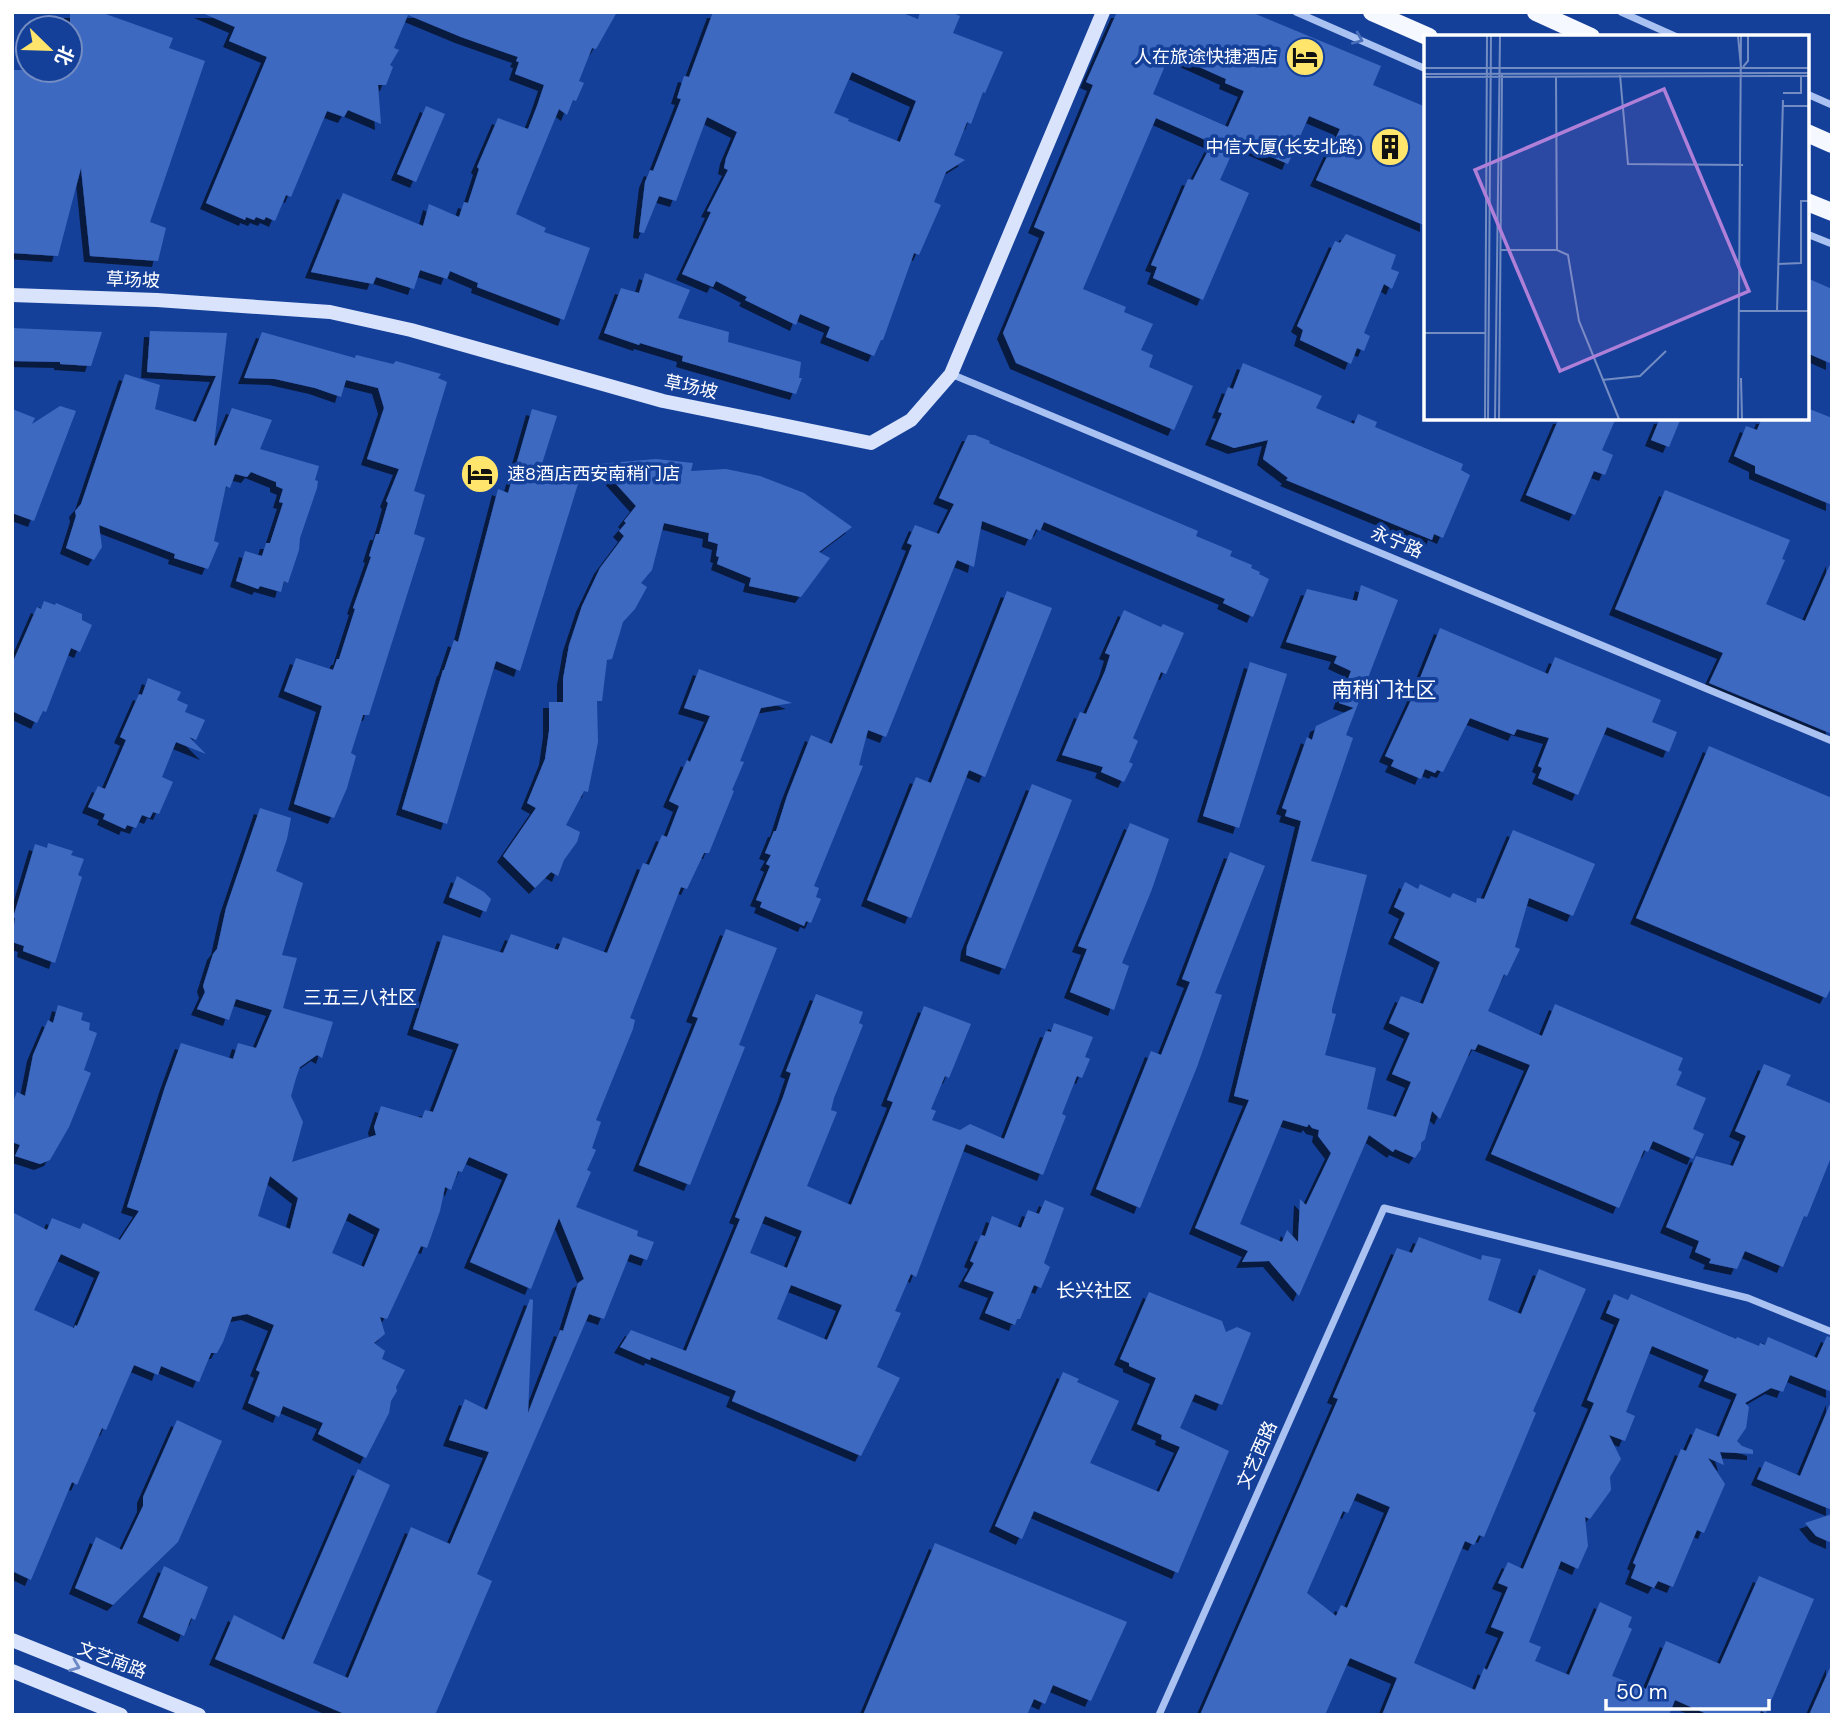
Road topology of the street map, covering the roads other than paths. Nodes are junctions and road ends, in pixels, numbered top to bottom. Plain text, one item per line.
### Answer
1 (1103, 12) edge
2 (1296, 12) edge
3 (1372, 12) edge
4 (1536, 12) edge
5 (1621, 12) edge
6 (1424, 35) edge
7 (1587, 35) edge
8 (1673, 35) edge
9 (1424, 68) edge
10 (1809, 95) edge
11 (1832, 105) edge
12 (1809, 134) edge
13 (1832, 144) edge
14 (1809, 203) edge
15 (1832, 212) edge
16 (1809, 235) edge
17 (1832, 244) edge
18 (12, 295) edge
19 (951, 373) junction
20 (1832, 741) edge
21 (1832, 1332) edge
22 (12, 1640) edge
23 (12, 1671) edge
24 (121, 1715) edge
25 (199, 1715) edge
26 (1159, 1715) edge

1 - 19 street, 草场坡
2 -> 9 street
3 - 6 main road
4 - 7 main road
5 - 8 street
10 - 11 street
12 - 13 main road
14 - 15 main road
16 - 17 street
18 - 19 street, 草场坡
19 - 20 street, 永宁路
21 - 26 street, 文艺西路
22 -> 25 street, 文艺南路
23 - 24 street

